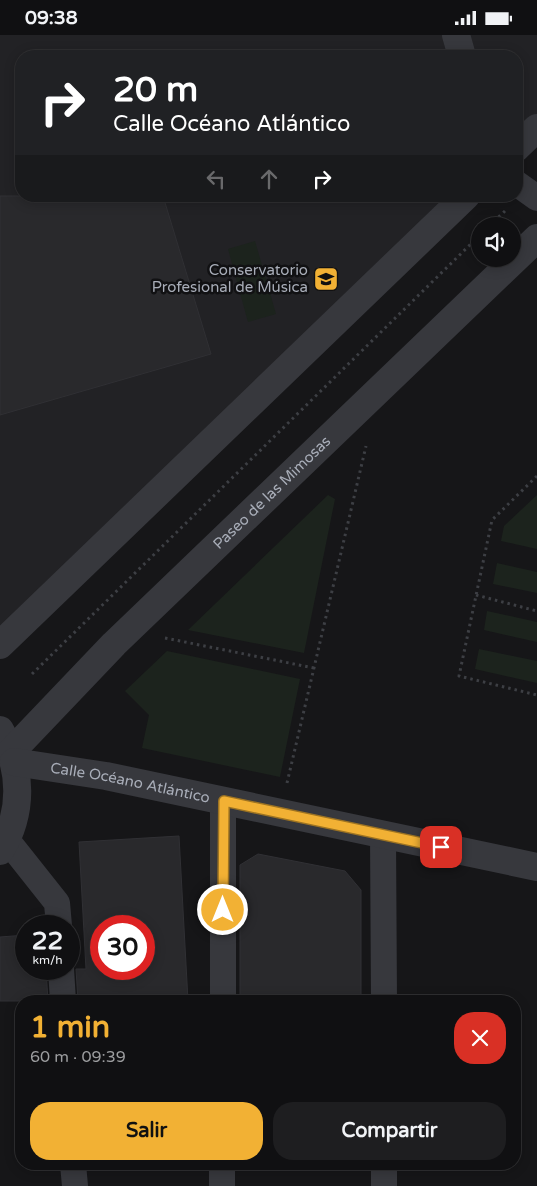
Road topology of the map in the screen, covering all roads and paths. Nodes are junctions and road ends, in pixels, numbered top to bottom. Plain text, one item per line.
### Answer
1 (456, 35) edge
2 (460, 50) edge
3 (537, 128) edge
4 (523, 141) edge
5 (523, 196) edge
6 (537, 198) edge
7 (460, 202) edge
8 (508, 202) edge
9 (496, 217) edge
10 (537, 237) edge
11 (471, 244) edge
12 (368, 437) dead end
13 (537, 476) edge
14 (476, 595) junction
15 (537, 611) edge
16 (129, 631) junction
17 (0, 645) edge
18 (314, 668) junction
19 (32, 675) dead end
20 (537, 695) edge
21 (8, 748) edge
22 (224, 801) junction
23 (280, 813) junction
24 (383, 835) junction
25 (4, 846) edge
26 (537, 867) edge
27 (58, 915) edge
28 (62, 980) edge
29 (63, 995) edge
30 (223, 995) edge
31 (384, 995) edge
32 (74, 1170) edge
33 (222, 1170) edge
34 (384, 1170) edge
35 (75, 1186) edge
36 (222, 1186) edge
37 (384, 1186) edge

1 - 2 street
3 - 4 street
5 - 6 street
7 - 17 street
8 - 9 path
10 - 16 street, Paseo de las Mimosas
11 - 19 path
12 - 18 path
13 - 14 path
14 - 15 path
14 - 20 path
16 - 18 path
16 - 21 street, Paseo de las Mimosas
18 - 23 path
21 - 22 street, Calle Océano Atlántico
21 - 25 street
22 - 23 street, Calle Océano Atlántico
22 - 30 street
23 - 24 street, Calle Océano Atlántico
24 - 26 street, Calle Océano Atlántico
24 - 31 street
25 - 27 street
28 - 29 street
32 - 35 street
33 - 36 street
34 - 37 street

